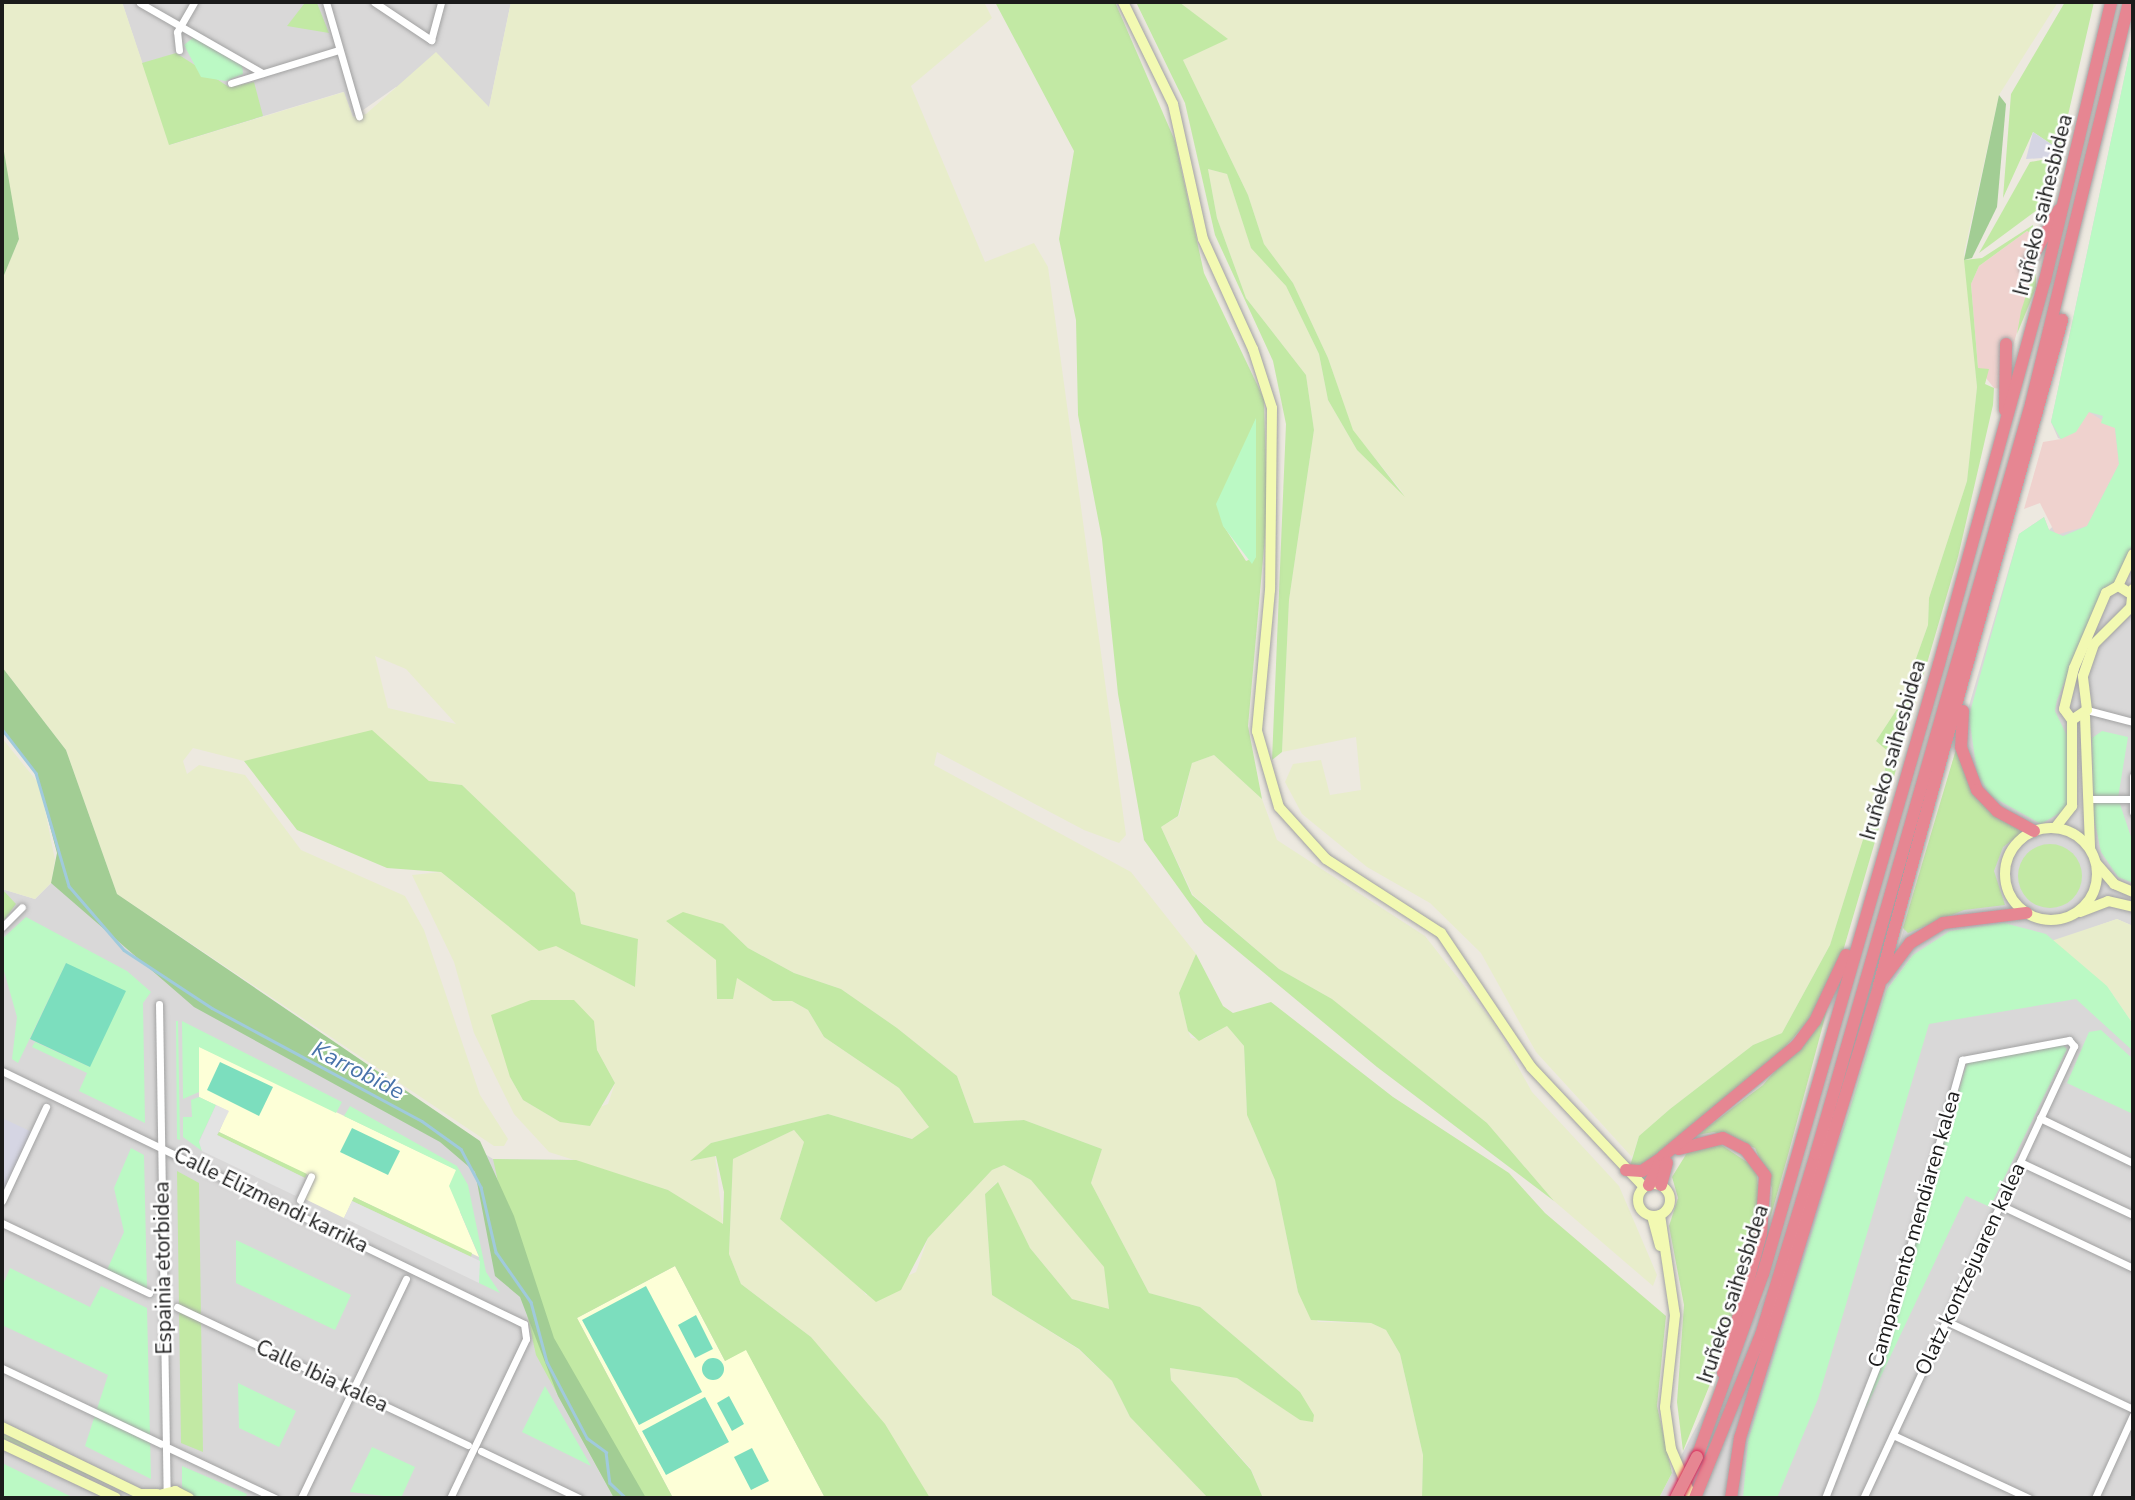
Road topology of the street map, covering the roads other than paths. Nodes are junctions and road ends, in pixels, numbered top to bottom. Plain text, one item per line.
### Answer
1 (194, 2) edge
2 (326, 2) edge
3 (374, 2) edge
4 (441, 2) edge
5 (1123, 2) edge
6 (2110, 2) edge
7 (2129, 2) edge
8 (140, 3) edge
9 (183, 25) junction
10 (179, 50) dead end
11 (339, 50) junction
12 (262, 73) junction
13 (231, 83) dead end
14 (359, 116) dead end
15 (2065, 201) junction
16 (2078, 222) junction
17 (2026, 268) dead end
18 (2006, 344) dead end
19 (2005, 430) junction
20 (2133, 554) edge
21 (2118, 586) junction
22 (2133, 597) edge
23 (2105, 606) junction
24 (2119, 615) junction
25 (1971, 660) junction
26 (2068, 701) junction
27 (2084, 709) junction
28 (2072, 720) junction
29 (2133, 722) edge
30 (2133, 776) edge
31 (2090, 799) dead end
32 (2132, 799) edge
33 (2133, 812) edge
34 (2055, 828) junction
35 (2034, 831) junction
36 (1888, 836) junction
37 (2090, 849) junction
38 (2095, 863) junction
39 (2133, 892) edge
40 (22, 907) dead end
41 (2133, 907) edge
42 (2026, 912) junction
43 (2070, 916) junction
44 (2, 927) edge
45 (1879, 985) junction
46 (159, 1004) dead end
47 (2069, 1040) joint
48 (2, 1072) edge
49 (46, 1107) dead end
50 (2040, 1118) junction
51 (161, 1147) junction
52 (1605, 1149) junction
53 (1660, 1158) junction
54 (2020, 1162) junction
55 (2133, 1163) edge
56 (1626, 1170) junction
57 (311, 1176) dead end
58 (1648, 1188) junction
59 (300, 1200) dead end
60 (2, 1201) edge
61 (2000, 1205) junction
62 (1656, 1215) junction
63 (2133, 1215) edge
64 (2, 1223) edge
65 (2133, 1268) edge
66 (406, 1279) dead end
67 (149, 1293) dead end
68 (177, 1307) dead end
69 (1946, 1321) junction
70 (2, 1368) edge
71 (353, 1390) junction
72 (1751, 1403) junction
73 (2133, 1409) edge
74 (2133, 1415) edge
75 (2, 1427) edge
76 (1706, 1434) junction
77 (1893, 1435) junction
78 (2, 1444) edge
79 (468, 1445) dead end
80 (481, 1451) dead end
81 (1718, 1452) junction
82 (158, 1494) edge
83 (116, 1498) edge
84 (189, 1498) edge
85 (275, 1498) edge
86 (300, 1498) edge
87 (450, 1498) edge
88 (579, 1498) edge
89 (1676, 1498) edge
90 (1693, 1498) edge
91 (1731, 1498) edge
92 (1825, 1498) edge
93 (1863, 1498) edge
94 (2029, 1498) edge
95 (2095, 1498) edge

1 - 9 street
2 - 11 street
3 - 4 street
5 - 52 street
6 - 15 highway, Iruñeko saihesbidea
7 - 16 highway, Iruñeko saihesbidea
8 - 9 street
9 - 10 street
9 - 12 street
11 - 12 street
11 - 14 street
12 - 13 street
15 - 17 highway
15 - 19 highway, Iruñeko saihesbidea
16 - 25 highway
16 - 81 highway, Iruñeko saihesbidea
18 - 19 highway
19 - 36 highway, Iruñeko saihesbidea
20 - 21 street
21 - 22 street
21 - 23 street
22 - 24 street
23 - 24 street
23 - 26 street
24 - 27 street
25 - 35 highway
25 - 45 highway
26 - 27 street
26 - 28 street
27 - 28 street
27 - 29 street
27 - 37 street
28 - 34 street
30 - 32 street
31 - 32 street
32 - 33 street
34 - 35 street
34 - 37 street
35 - 42 street
36 - 53 highway
36 - 76 highway, Iruñeko saihesbidea
37 - 38 street
38 - 39 street
38 - 43 street
40 - 44 street
41 - 43 street
42 - 43 street
42 - 45 highway
45 - 72 highway
46 - 51 street, Espainia etorbidea
47 - 50 street, Olatz kontzejuaren kalea
47 - 92 street, Campamento mendiaren kalea
48 - 51 street, Calle Elizmendi karrika
49 - 60 street
50 - 54 street, Olatz kontzejuaren kalea
50 - 55 street
51 - 82 street, Espainia etorbidea
51 - 87 street, Calle Elizmendi karrika
52 - 56 street
52 - 58 street
53 - 56 highway
53 - 58 highway
54 - 61 street, Olatz kontzejuaren kalea
54 - 63 street
56 - 58 street
57 - 59 street, Calle Elizmendi karrika
58 - 62 street
58 - 62 street
58 - 76 highway
61 - 65 street
61 - 69 street, Olatz kontzejuaren kalea
62 - 90 street
64 - 67 street
66 - 71 street
68 - 71 street, Calle Ibia kalea
69 - 73 street
69 - 77 street, Olatz kontzejuaren kalea
70 - 85 street
71 - 79 street, Calle Ibia kalea
71 - 86 street
72 - 81 highway
72 - 91 highway
74 - 95 street
75 - 82 street
76 - 89 highway, Iruñeko saihesbidea, bridge
77 - 93 street, Olatz kontzejuaren kalea
77 - 94 street
78 - 83 street
80 - 88 street
81 - 90 highway, Iruñeko saihesbidea
82 - 84 street

